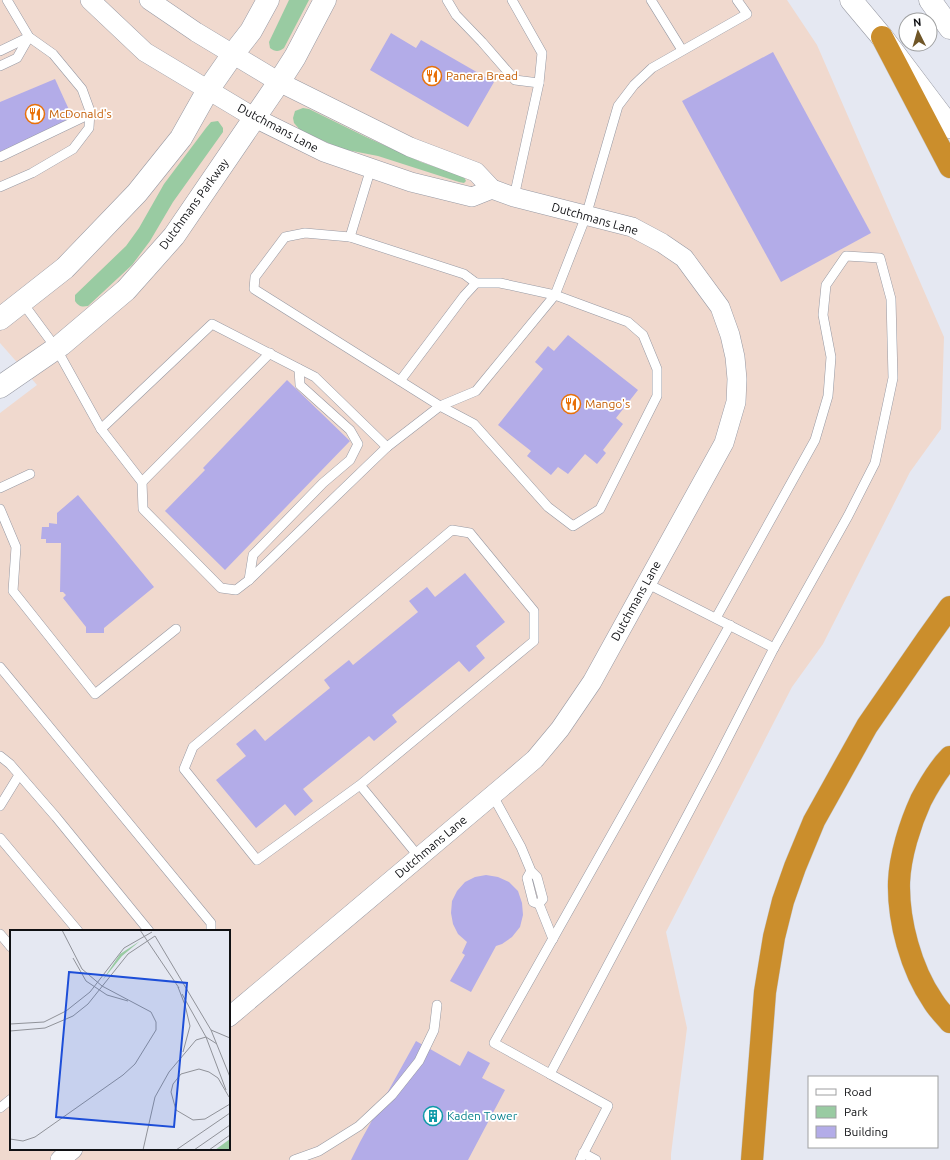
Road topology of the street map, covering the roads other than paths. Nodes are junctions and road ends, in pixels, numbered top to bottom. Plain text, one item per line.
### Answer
1 (7, 0) edge
2 (90, 0) edge
3 (149, 0) edge
4 (268, 0) edge
5 (325, 0) edge
6 (447, 0) edge
7 (512, 0) edge
8 (651, 0) edge
9 (737, 0) edge
10 (851, 0) edge
11 (930, 0) edge
12 (950, 28) edge
13 (28, 37) junction
14 (882, 37) junction
15 (682, 50) junction
16 (0, 51) edge
17 (233, 54) junction
18 (0, 66) edge
19 (279, 82) junction
20 (539, 83) junction
21 (208, 90) junction
22 (90, 114) junction
23 (256, 118) junction
24 (950, 127) edge
25 (0, 157) edge
26 (950, 167) edge
27 (371, 168) junction
28 (0, 187) edge
29 (492, 189) junction
30 (514, 196) junction
31 (586, 216) junction
32 (350, 237) junction
33 (476, 283) junction
34 (554, 295) junction
35 (22, 302) junction
36 (0, 319) edge
37 (56, 348) junction
38 (270, 353) junction
39 (299, 369) junction
40 (400, 382) junction
41 (0, 388) edge
42 (440, 406) junction
43 (101, 429) junction
44 (387, 447) junction
45 (30, 474) dead end
46 (142, 482) junction
47 (0, 488) edge
48 (0, 509) edge
49 (249, 580) junction
50 (646, 583) junction
51 (950, 592) edge
52 (950, 607) edge
53 (716, 618) junction
54 (730, 626) junction
55 (176, 629) dead end
56 (927, 639) junction
57 (774, 648) junction
58 (0, 667) edge
59 (0, 756) edge
60 (950, 757) edge
61 (19, 775) junction
62 (360, 784) junction
63 (493, 796) junction
64 (0, 806) edge
65 (0, 838) edge
66 (419, 857) junction
67 (77, 930) edge
68 (148, 930) edge
69 (211, 930) edge
70 (0, 934) edge
71 (553, 940) junction
72 (10, 946) edge
73 (437, 1005) dead end
74 (230, 1016) edge
75 (950, 1022) edge
76 (550, 1074) junction
77 (10, 1100) edge
78 (0, 1108) edge
79 (72, 1150) edge
80 (582, 1157) edge
81 (60, 1160) edge
82 (294, 1160) edge
83 (596, 1160) edge
84 (752, 1160) edge

1 - 13 lane
2 - 21 street, Dutchmans Lane
3 - 17 street, Dutchmans Lane
4 - 17 main road
5 - 19 main road
6 - 20 lane
7 - 20 lane
8 - 15 lane
9 - 15 lane
10 - 14 main road
11 - 12 main road
13 - 16 lane
13 - 18 lane
13 - 22 lane
14 - 24 main road
14 - 26 highway
15 - 31 lane
17 - 19 street, Dutchmans Lane
17 - 21 main road
19 - 23 main road, Dutchmans Parkway
19 - 29 street, Dutchmans Lane
20 - 30 lane
21 - 23 street, Dutchmans Lane
21 - 35 main road
22 - 25 lane
22 - 28 lane
23 - 27 street, Dutchmans Lane
23 - 37 main road, Dutchmans Parkway
27 - 29 street, Dutchmans Lane
27 - 32 lane
29 - 30 street, Dutchmans Lane
30 - 31 street, Dutchmans Lane
31 - 34 lane
31 - 50 street, Dutchmans Lane
32 - 33 lane
32 - 40 lane
33 - 34 lane
33 - 40 lane
34 - 42 lane
34 - 42 lane
35 - 36 main road
35 - 37 lane
37 - 41 main road, Dutchmans Parkway
37 - 43 lane
38 - 39 lane
38 - 43 lane
38 - 46 lane
39 - 44 lane
39 - 49 lane
40 - 42 lane
42 - 44 lane
43 - 46 lane
44 - 49 lane
45 - 47 lane
46 - 49 lane
48 - 55 lane
50 - 53 lane
50 - 63 street, Dutchmans Lane
51 - 56 highway
52 - 56 highway
53 - 54 lane
53 - 57 lane
54 - 57 lane
54 - 71 lane
56 - 84 highway
57 - 76 lane
58 - 69 lane
59 - 61 lane
60 - 75 highway
61 - 64 lane
61 - 68 lane
62 - 62 lane
62 - 66 lane
63 - 66 street, Dutchmans Lane
63 - 71 lane
65 - 67 lane
66 - 74 street, Dutchmans Lane
70 - 72 lane
71 - 76 lane
73 - 82 lane
76 - 80 lane
77 - 78 lane
79 - 81 street
80 - 83 lane

